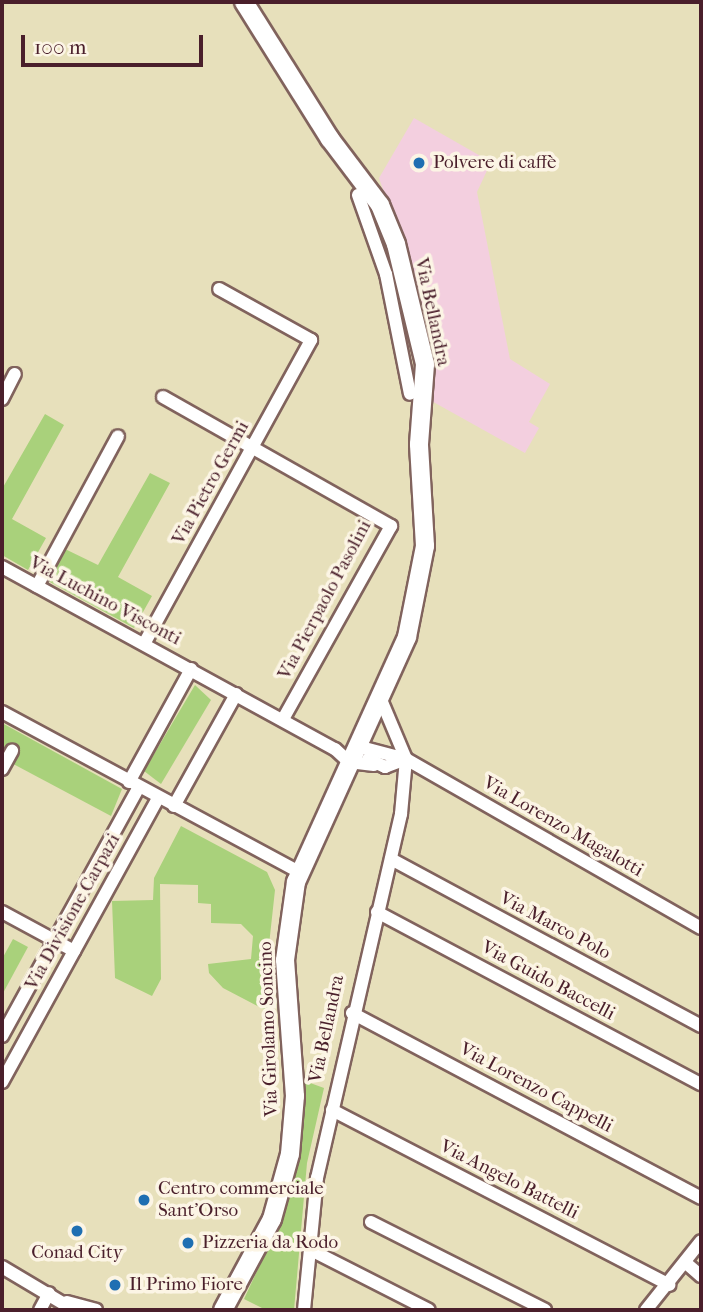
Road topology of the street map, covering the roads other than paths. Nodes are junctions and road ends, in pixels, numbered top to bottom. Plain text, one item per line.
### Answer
1 (244, 2) edge
2 (358, 195) dead end
3 (398, 285) junction
4 (219, 289) dead end
5 (15, 374) dead end
6 (410, 394) dead end
7 (163, 397) dead end
8 (2, 399) edge
9 (118, 436) dead end
10 (252, 448) junction
11 (2, 567) edge
12 (37, 586) junction
13 (144, 644) junction
14 (191, 669) junction
15 (236, 694) junction
16 (380, 696) junction
17 (2, 712) edge
18 (283, 719) junction
19 (357, 746) junction
20 (12, 751) dead end
21 (406, 759) junction
22 (349, 762) junction
23 (374, 765) junction
24 (2, 769) edge
25 (134, 784) junction
26 (158, 798) junction
27 (174, 806) junction
28 (391, 859) junction
29 (299, 872) junction
30 (2, 912) edge
31 (377, 912) junction
32 (701, 928) edge
33 (54, 940) junction
34 (74, 951) junction
35 (352, 1013) junction
36 (701, 1026) edge
37 (2, 1036) edge
38 (2, 1082) edge
39 (701, 1084) edge
40 (332, 1110) junction
41 (701, 1198) edge
42 (371, 1222) dead end
43 (701, 1241) edge
44 (311, 1250) junction
45 (686, 1262) junction
46 (2, 1267) edge
47 (701, 1276) edge
48 (669, 1285) junction
49 (50, 1293) junction
50 (71, 1306) edge
51 (40, 1310) edge
52 (96, 1310) edge
53 (223, 1310) edge
54 (304, 1310) edge
55 (429, 1310) edge
56 (545, 1310) edge
57 (646, 1310) edge

1 - 3 main road, Via Bellandra
2 - 3 street, Via Bellandra
3 - 6 street, Via Bellandra
3 - 16 main road, Via Bellandra
4 - 10 street, Via Pietro Germi
5 - 8 street
7 - 10 street
9 - 12 street
10 - 13 street, Via Pietro Germi
10 - 18 street, Via Pierpaolo Pasolini
11 - 12 street, Via Luchino Visconti
12 - 13 street, Via Luchino Visconti
13 - 14 street, Via Luchino Visconti
14 - 15 street, Via Luchino Visconti
14 - 25 street, Via Luchino Visconti
15 - 18 street, Via Luchino Visconti
15 - 27 street
16 - 19 main road, Via Bellandra
16 - 21 street
17 - 25 street
18 - 22 street, Via Luchino Visconti
19 - 21 street, Via Lorenzo Magalotti
19 - 22 main road, Via Girolamo Soncino
19 - 23 street
20 - 24 street
21 - 23 street
21 - 28 street, Via Bellandra
21 - 32 street, Via Lorenzo Magalotti
22 - 23 street
22 - 29 main road, Via Girolamo Soncino
25 - 26 street
25 - 33 street, Via Divisione Carpazi
26 - 27 street
26 - 34 street, Via Divisione Carpazi
27 - 29 street
28 - 31 street, Via Bellandra
28 - 36 street, Via Marco Polo
29 - 53 main road, Via Girolamo Soncino
30 - 33 street
31 - 35 street, Via Bellandra
31 - 39 street, Via Guido Baccelli
33 - 34 street
33 - 37 street, Via Divisione Carpazi
34 - 38 street, Via Divisione Carpazi
35 - 40 street, Via Bellandra
35 - 41 street, Via Lorenzo Cappelli
40 - 44 street, Via Bellandra
40 - 48 street, Via Angelo Battelli
42 - 56 street
43 - 45 street
44 - 54 street, Via Bellandra
44 - 55 street
45 - 47 street
45 - 48 street
46 - 49 street
48 - 57 street
49 - 50 street
49 - 51 street
50 - 52 street

